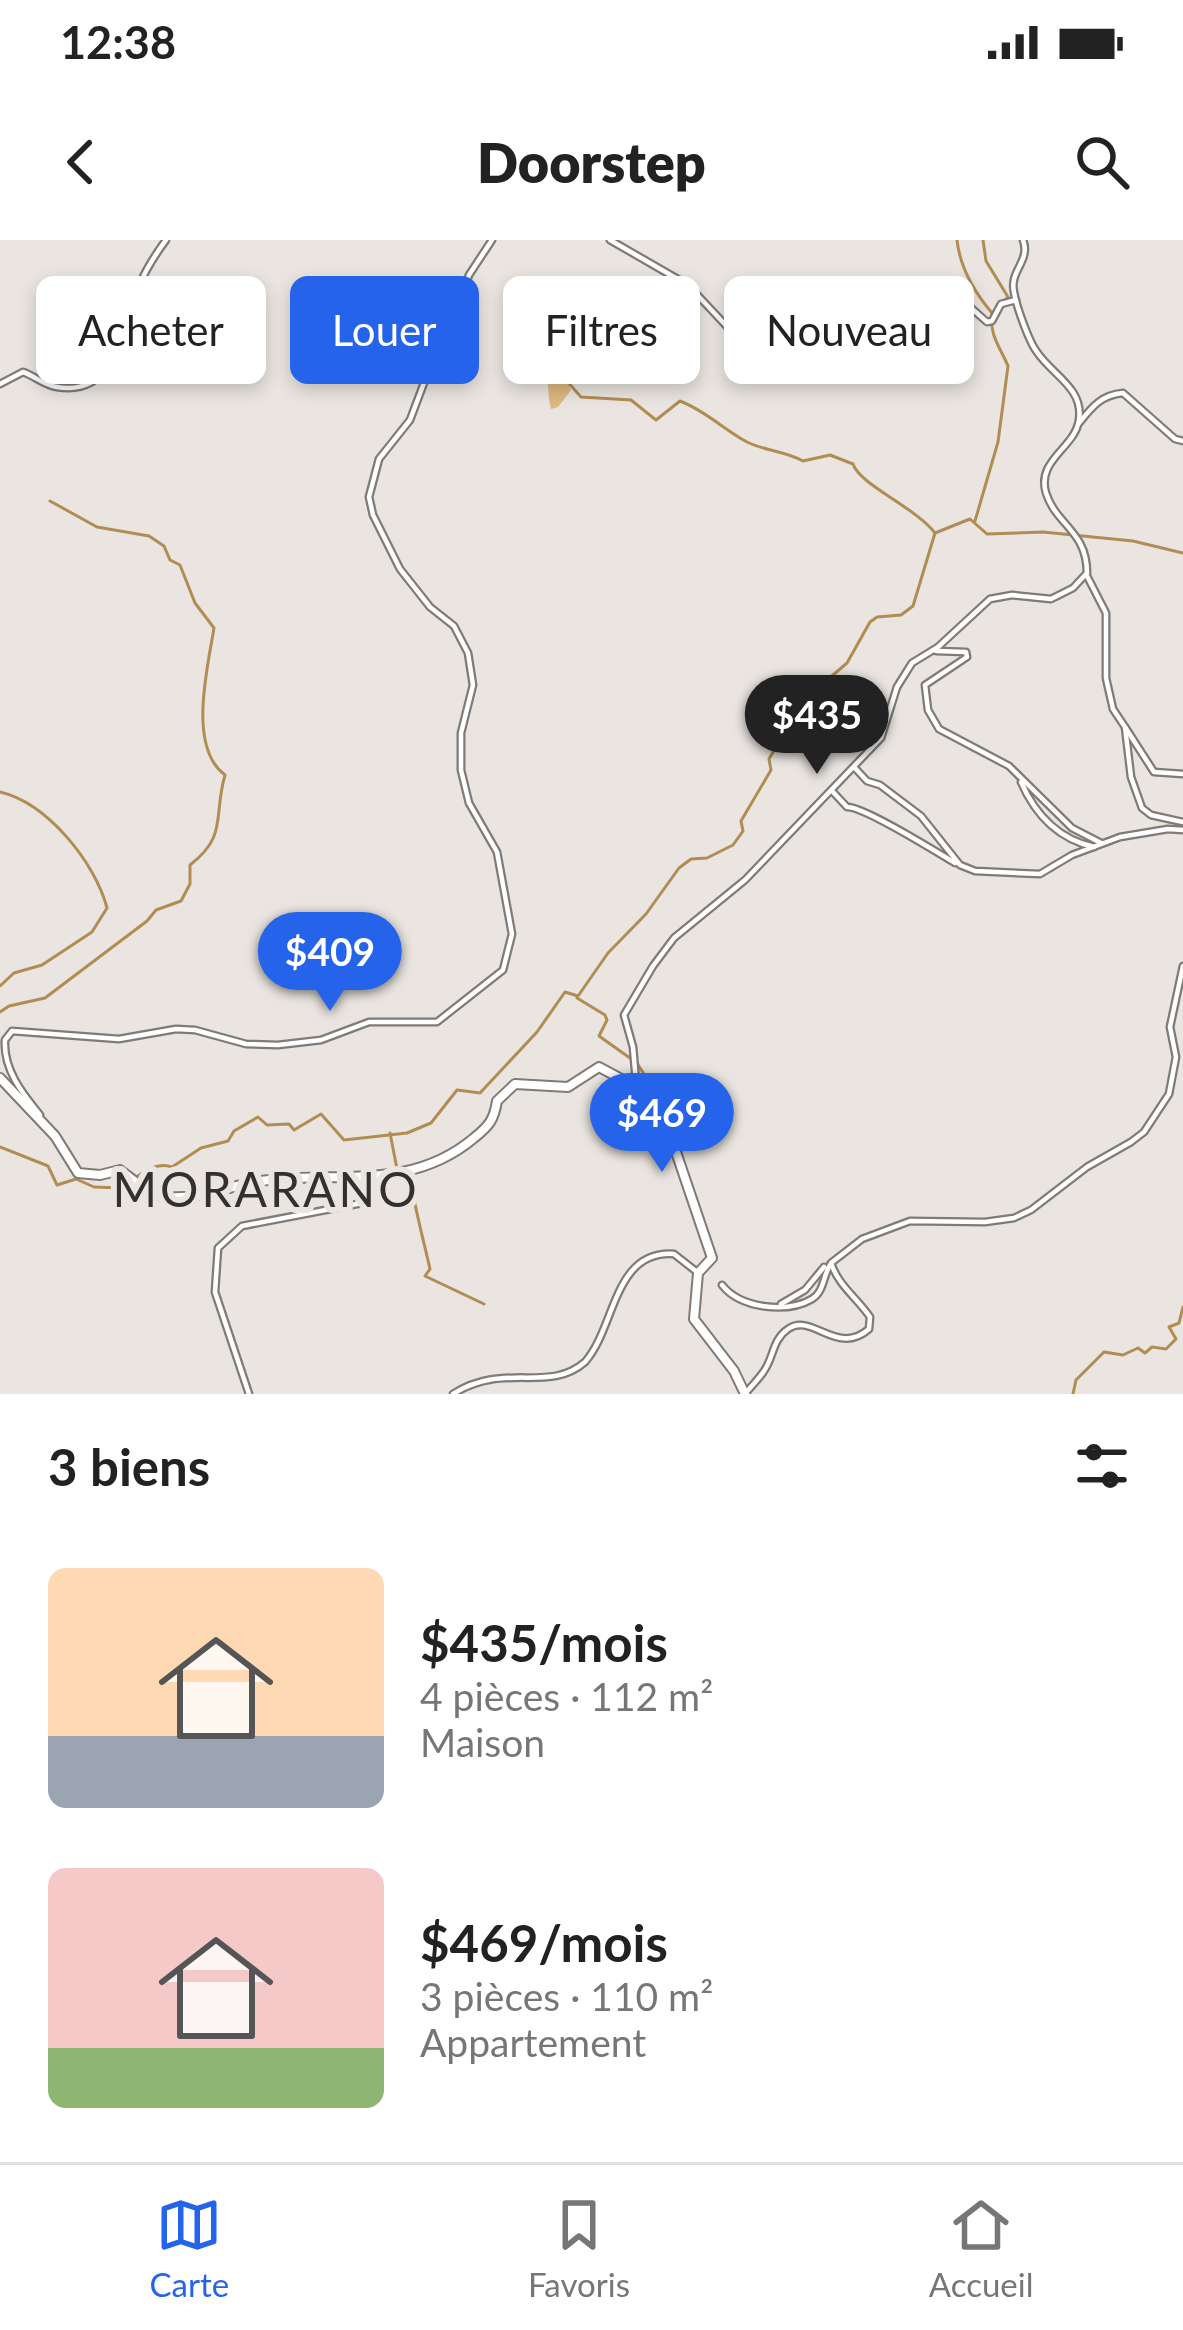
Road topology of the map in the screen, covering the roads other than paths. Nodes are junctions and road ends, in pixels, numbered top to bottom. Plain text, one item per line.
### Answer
1 (166, 240) edge
2 (492, 240) edge
3 (610, 240) edge
4 (1023, 240) edge
5 (1016, 300) junction
6 (5, 370) dead end
7 (16, 373) junction
8 (0, 384) edge
9 (1076, 398) junction
10 (1095, 403) junction
11 (1079, 423) junction
12 (1183, 441) edge
13 (1087, 573) junction
14 (934, 650) junction
15 (1125, 727) junction
16 (854, 767) junction
17 (1183, 774) edge
18 (1019, 777) junction
19 (832, 791) junction
20 (1183, 826) edge
21 (1107, 844) junction
22 (1097, 848) junction
23 (960, 866) junction
24 (1183, 966) edge
25 (0, 1078) edge
26 (637, 1093) junction
27 (55, 1136) junction
28 (382, 1173) junction
29 (827, 1265) junction
30 (698, 1273) junction
31 (722, 1285) dead end
32 (781, 1304) junction
33 (248, 1394) edge
34 (453, 1394) edge
35 (745, 1394) edge

1 - 7 street
2 - 27 street
3 - 5 street
4 - 5 street
5 - 9 street
6 - 7 street
7 - 8 street
9 - 10 street
9 - 11 street
10 - 11 street
10 - 12 street
11 - 13 street
13 - 14 street
13 - 15 street
14 - 16 street
14 - 18 street
15 - 17 street
15 - 20 street
16 - 19 street
16 - 23 street
18 - 21 street
18 - 22 street
19 - 23 street
19 - 26 street
20 - 21 street
21 - 22 street
22 - 23 street
24 - 29 street
25 - 27 street
26 - 28 street
26 - 30 street
27 - 28 street
28 - 33 street
29 - 32 street
29 - 32 street
29 - 35 street
30 - 34 street
30 - 35 street
31 - 32 street

